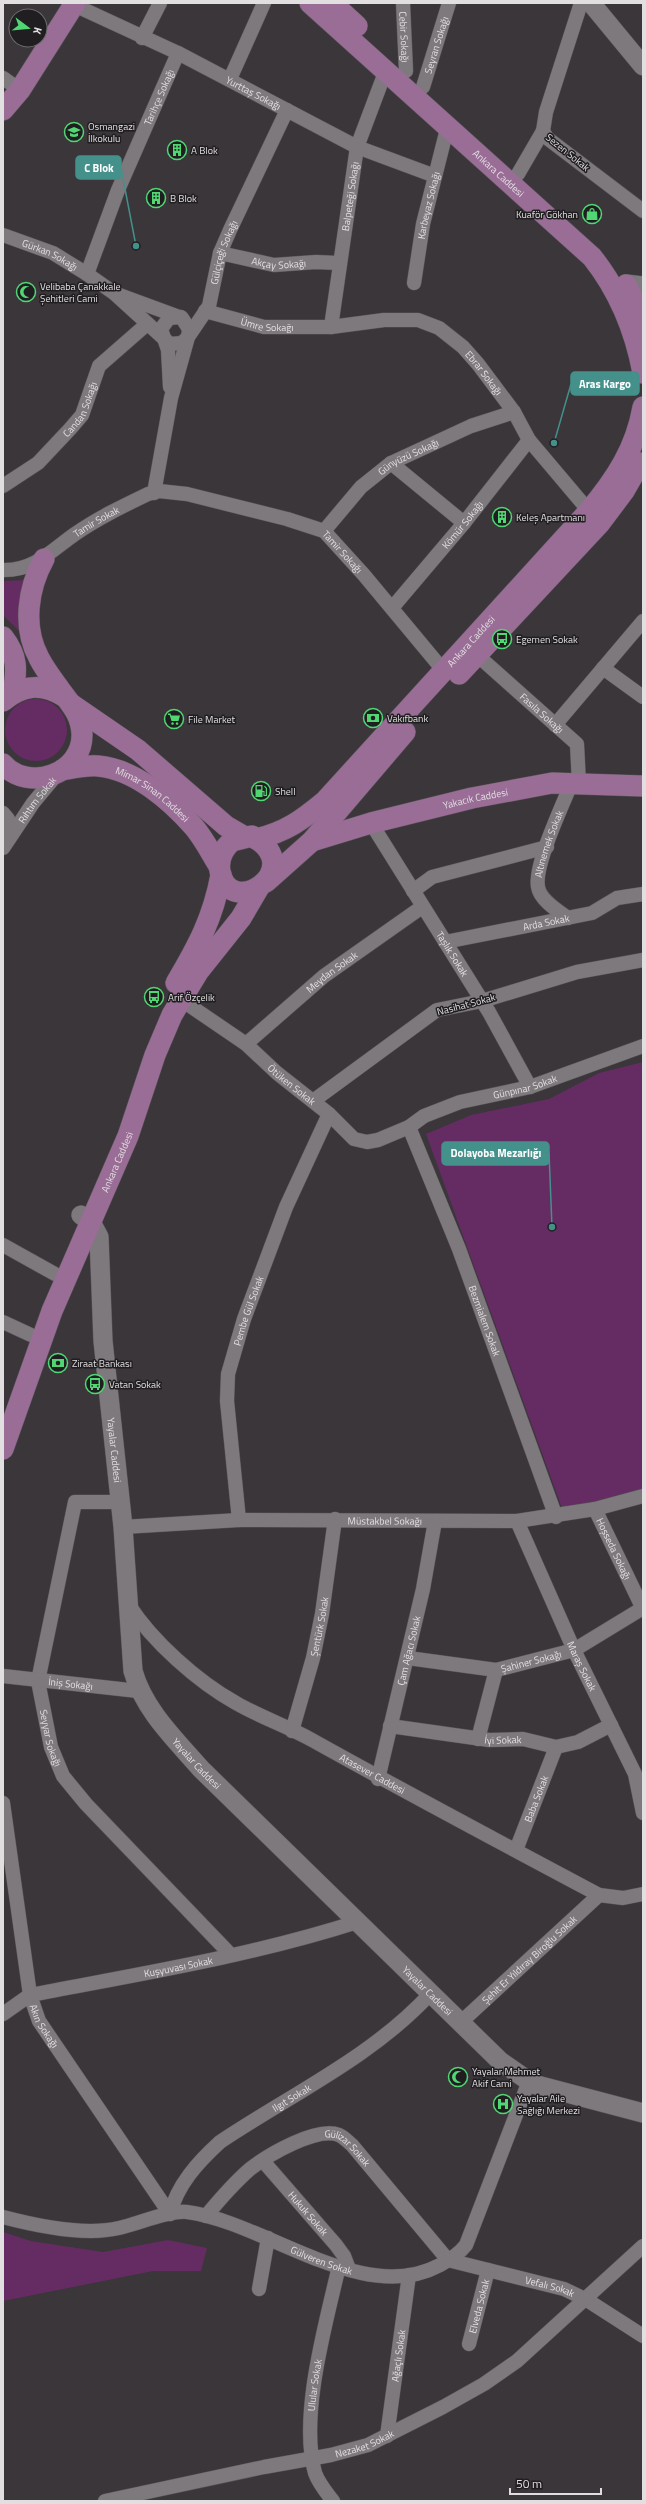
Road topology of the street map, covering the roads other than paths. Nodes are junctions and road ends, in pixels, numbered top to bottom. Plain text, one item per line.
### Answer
1 (160, 3) edge
2 (264, 3) edge
3 (310, 3) edge
4 (332, 3) edge
5 (403, 3) edge
6 (449, 3) edge
7 (581, 3) edge
8 (591, 3) edge
9 (74, 4) edge
10 (142, 38) junction
11 (178, 52) junction
12 (643, 66) edge
13 (386, 70) junction
14 (406, 71) junction
15 (3, 78) edge
16 (230, 79) junction
17 (423, 87) junction
18 (20, 90) junction
19 (3, 110) edge
20 (287, 110) junction
21 (447, 129) junction
22 (543, 131) junction
23 (357, 147) junction
24 (518, 174) junction
25 (435, 176) junction
26 (643, 211) edge
27 (3, 236) edge
28 (220, 253) junction
29 (338, 263) junction
30 (87, 274) junction
31 (414, 283) dead end
32 (114, 293) junction
33 (633, 293) edge
34 (205, 311) junction
35 (178, 317) junction
36 (643, 318) edge
37 (147, 324) junction
38 (331, 327) junction
39 (188, 337) junction
40 (163, 338) junction
41 (643, 373) edge
42 (171, 398) junction
43 (643, 407) edge
44 (514, 412) junction
45 (529, 440) junction
46 (643, 455) edge
47 (391, 463) junction
48 (3, 486) edge
49 (154, 493) junction
50 (589, 510) junction
51 (464, 523) junction
52 (324, 531) junction
53 (44, 559) junction
54 (3, 570) edge
55 (392, 608) junction
56 (643, 621) edge
57 (3, 637) edge
58 (477, 655) junction
59 (603, 668) junction
60 (443, 670) junction
61 (8, 697) edge
62 (643, 697) edge
63 (68, 701) junction
64 (555, 725) junction
65 (3, 764) edge
66 (60, 771) junction
67 (575, 784) junction
68 (643, 786) edge
69 (348, 799) junction
70 (3, 813) edge
71 (371, 823) junction
72 (251, 838) junction
73 (312, 841) junction
74 (6, 843) edge
75 (547, 847) junction
76 (220, 870) junction
77 (262, 886) junction
78 (412, 891) junction
79 (643, 894) edge
80 (422, 907) junction
81 (568, 918) junction
82 (445, 942) junction
83 (643, 960) edge
84 (180, 999) junction
85 (482, 1000) junction
86 (246, 1044) junction
87 (643, 1046) edge
88 (530, 1087) junction
89 (312, 1101) junction
90 (329, 1114) junction
91 (409, 1127) junction
92 (86, 1218) junction
93 (3, 1245) edge
94 (56, 1274) junction
95 (3, 1322) edge
96 (31, 1335) junction
97 (3, 1411) edge
98 (3, 1449) edge
99 (643, 1496) edge
100 (120, 1502) junction
101 (595, 1509) junction
102 (556, 1517) junction
103 (335, 1519) junction
104 (239, 1520) junction
105 (435, 1521) junction
106 (516, 1521) junction
107 (123, 1527) junction
108 (128, 1604) junction
109 (643, 1608) edge
110 (574, 1650) junction
111 (408, 1658) junction
112 (496, 1670) junction
113 (3, 1676) edge
114 (38, 1681) junction
115 (138, 1691) junction
116 (390, 1726) junction
117 (611, 1726) junction
118 (292, 1731) junction
119 (478, 1738) junction
120 (556, 1747) junction
121 (378, 1779) junction
122 (3, 1803) edge
123 (643, 1813) edge
124 (516, 1850) junction
125 (643, 1894) edge
126 (599, 1896) junction
127 (357, 1922) junction
128 (231, 1954) junction
129 (430, 1994) junction
130 (30, 1995) junction
131 (3, 2014) edge
132 (460, 2023) junction
133 (530, 2081) junction
134 (643, 2113) edge
135 (263, 2161) junction
136 (170, 2214) junction
137 (206, 2216) junction
138 (3, 2217) edge
139 (268, 2238) junction
140 (643, 2246) edge
141 (448, 2260) junction
142 (344, 2267) junction
143 (488, 2270) junction
144 (409, 2275) junction
145 (259, 2289) dead end
146 (584, 2299) junction
147 (643, 2336) edge
148 (469, 2344) dead end
149 (387, 2436) junction
150 (313, 2458) junction
151 (106, 2501) edge
152 (333, 2501) edge

1 - 10 street
2 - 16 street
3 - 13 main road, Ankara Caddesi
4 - 14 main road, Ankara Caddesi
5 - 14 street, Cebir Sokağı
6 - 17 street, Seyran Sokağı
7 - 22 street, Sezen Sokak
8 - 12 street
9 - 10 street, Yurttaş Sokağı
9 - 18 main road
10 - 11 street, Yurttaş Sokağı
11 - 16 street, Yurttaş Sokağı
11 - 30 street, Tarihçe Sokağı
13 - 21 main road, Ankara Caddesi
13 - 23 street, Balpeteği Sokağı
14 - 17 main road, Ankara Caddesi
15 - 18 street
16 - 20 street, Yurttaş Sokağı
17 - 24 main road, Ankara Caddesi
18 - 19 main road
20 - 23 street, Yurttaş Sokağı
20 - 28 street, Gülçiçeği Sokağı
21 - 25 street, Karbeyaz Sokağı
21 - 33 main road, Ankara Caddesi
22 - 24 street
22 - 26 street, Sezen Sokak
23 - 25 street, Yurttaş Sokağı
23 - 29 street, Balpeteği Sokağı
24 - 33 main road, Ankara Caddesi
25 - 31 street, Karbeyaz Sokağı
27 - 30 street, Gürkan Sokağı
28 - 29 street, Akçay Sokağı
28 - 34 street, Gülçiçeği Sokağı
29 - 38 street, Balpeteği Sokağı
30 - 32 street, Gürkan Sokağı
32 - 35 street, Gürkan Sokağı
32 - 37 street, Gürkan Sokağı
33 - 36 main road, Ankara Caddesi
33 - 41 main road, Ankara Caddesi
34 - 35 street
34 - 38 street, Ümre Sokağı
34 - 39 street, Gülçiçeği Sokağı
35 - 39 street
35 - 40 street
37 - 40 street, Gürkan Sokağı
37 - 48 street, Candan Sokağı
38 - 44 street, Ebrar Sokağı
39 - 40 street
39 - 42 street, Gülçiçeği Sokağı
40 - 42 street, Gülçiçeği Sokağı
42 - 49 street, Gülçiçeği Sokağı
43 - 50 main road, Ankara Caddesi
44 - 45 street, Ebrar Sokağı
44 - 47 street, Günyüzü Sokağı
45 - 50 street, Ebrar Sokağı
45 - 51 street, Kömür Sokağı
46 - 58 main road, Ankara Caddesi
47 - 51 street
47 - 52 street, Günyüzü Sokağı
49 - 52 street, Tamir Sokağı
49 - 53 street, Tamir Sokak
50 - 60 main road, Ankara Caddesi
51 - 55 street, Kömür Sokağı
52 - 55 street, Tamir Sokağı
53 - 54 street, Tamir Sokak
53 - 63 main road
55 - 60 street, Tamir Sokağı
56 - 59 street
57 - 61 main road
58 - 64 street, Fasıla Sokağı
58 - 69 main road, Ankara Caddesi
59 - 62 street
59 - 64 street
60 - 72 main road, Ankara Caddesi
61 - 63 main road
63 - 66 main road
63 - 72 main road
64 - 67 street, Fasıla Sokağı
65 - 66 main road, Mimar Sinan Caddesi
66 - 74 street, Rıhtım Sokak
66 - 76 main road, Mimar Sinan Caddesi
67 - 68 main road, Yakacık Caddesi
67 - 71 main road, Yakacık Caddesi
67 - 75 street, Altınemek Sokak
69 - 71 main road
69 - 73 main road, Ankara Caddesi
70 - 74 street
71 - 73 main road, Yakacık Caddesi
71 - 78 street, Taşlık Sokak
72 - 76 main road, Ankara Caddesi
72 - 77 main road
73 - 77 main road, Ankara Caddesi
75 - 78 street
75 - 81 street, Altınemek Sokak
76 - 77 main road
76 - 92 main road, Ankara Caddesi
77 - 84 main road, Ankara Caddesi
78 - 80 street, Taşlık Sokak
79 - 81 street, Arda Sokak
80 - 82 street, Taşlık Sokak
80 - 86 street, Meydan Sokak
81 - 82 street, Arda Sokak
82 - 85 street, Taşlık Sokak
83 - 85 street, Nasihat Sokak
84 - 86 street, Ötüken Sokak
84 - 92 main road, Ankara Caddesi
85 - 88 street, Taşlık Sokak
85 - 89 street, Nasihat Sokak
86 - 89 street, Ötüken Sokak
87 - 88 street, Günpınar Sokak
88 - 91 street, Günpınar Sokak
89 - 90 street, Ötüken Sokak
90 - 91 street, Ötüken Sokak
90 - 104 street, Pembe Gül Sokak
91 - 102 street, Bezmialem Sokak
92 - 94 main road, Ankara Caddesi
92 - 98 main road, Ankara Caddesi
92 - 100 street, Yayalar Caddesi
93 - 94 street
94 - 96 main road, Ankara Caddesi
95 - 96 street
96 - 97 main road, Ankara Caddesi
99 - 101 street, Müstakbel Sokağı
100 - 107 street, Yayalar Caddesi
100 - 114 street, Seyyar Sokağı
101 - 102 street, Müstakbel Sokağı
101 - 109 street, Hoşseda Sokağı
102 - 106 street, Müstakbel Sokağı
103 - 104 street, Müstakbel Sokağı
103 - 105 street, Müstakbel Sokağı
103 - 118 street, Şentürk Sokak
104 - 107 street, Müstakbel Sokağı
105 - 106 street, Müstakbel Sokağı
105 - 111 street, Çam Ağacı Sokak
106 - 110 street, Maraş Sokak
107 - 108 street, Yayalar Caddesi
108 - 115 street, Yayalar Caddesi
108 - 118 street, Atasever Caddesi
109 - 110 street, Şahiner Sokağı
110 - 112 street, Şahiner Sokağı
110 - 117 street, Maraş Sokak
111 - 112 street, Şahiner Sokağı
111 - 116 street, Çam Ağacı Sokak
112 - 119 street
113 - 114 street, İniş Sokağı
114 - 115 street, İniş Sokağı
114 - 128 street, Seyyar Sokağı
115 - 127 street, Yayalar Caddesi
116 - 119 street, İyi Sokak
116 - 121 street, Çam Ağacı Sokak
117 - 120 street, İyi Sokak
117 - 123 street, Maraş Sokak
118 - 121 street, Atasever Caddesi
119 - 120 street, İyi Sokak
120 - 124 street, Baba Sokak
121 - 124 street, Atasever Caddesi
122 - 130 street, Akın Sokağı
124 - 126 street, Atasever Caddesi
125 - 126 street, Atasever Caddesi
126 - 132 street, Şehit Er Yıldıray Biroğlu Sokak
127 - 128 street, Kuşyuvası Sokak
127 - 129 street, Yayalar Caddesi
128 - 130 street, Kuşyuvası Sokak
129 - 132 street, Yayalar Caddesi
129 - 136 street, Ilgıt Sokak
130 - 131 street, Kuşyuvası Sokak
130 - 136 street, Akın Sokağı
132 - 133 street, Yayalar Caddesi
133 - 134 street, Yayalar Caddesi
133 - 141 street, Gülveren Sokak
135 - 137 street, Gülizar Sokak
135 - 141 street, Gülizar Sokak
135 - 142 street, Hukuk Sokak
136 - 137 street, Gülveren Sokak
136 - 138 street, Gülveren Sokak
137 - 139 street, Gülveren Sokak
139 - 142 street, Gülveren Sokak
139 - 145 street
140 - 146 street, Nezaket Sokak
141 - 143 street, Vefalı Sokak
141 - 144 street, Gülveren Sokak
142 - 144 street, Gülveren Sokak
142 - 150 street, Ulular Sokak
143 - 146 street, Vefalı Sokak
143 - 148 street, Elveda Sokak
144 - 149 street, Ağaçlı Sokak
146 - 147 street, Vefalı Sokak
146 - 149 street, Nezaket Sokak
149 - 150 street, Nezaket Sokak
150 - 151 street, Nezaket Sokak
150 - 152 street, Ulular Sokak

